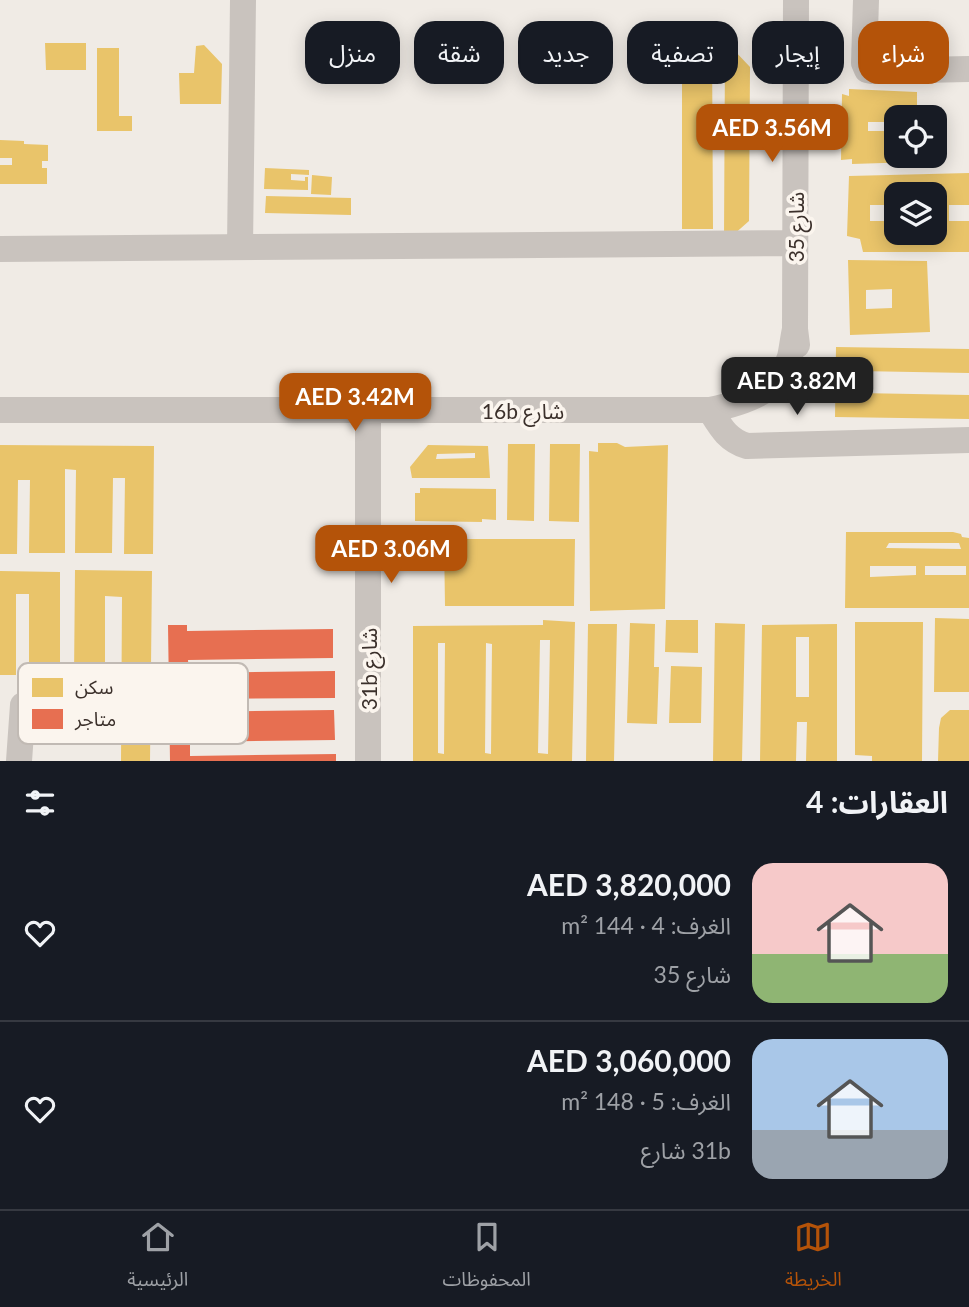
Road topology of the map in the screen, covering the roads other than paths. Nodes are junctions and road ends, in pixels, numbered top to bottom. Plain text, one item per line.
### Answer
1 (243, 0) edge
2 (796, 0) edge
3 (866, 0) edge
4 (969, 69) edge
5 (795, 243) junction
6 (240, 247) junction
7 (0, 248) edge
8 (0, 410) edge
9 (368, 410) junction
10 (709, 410) junction
11 (969, 440) edge
12 (368, 761) edge

1 - 6 street
2 - 5 street, شارع 35
3 - 4 street
5 - 6 street
5 - 10 street, شارع 35
6 - 7 street
8 - 9 street, 16b شارع
9 - 10 street, 16b شارع
9 - 12 street, 31b شارع
10 - 11 street

